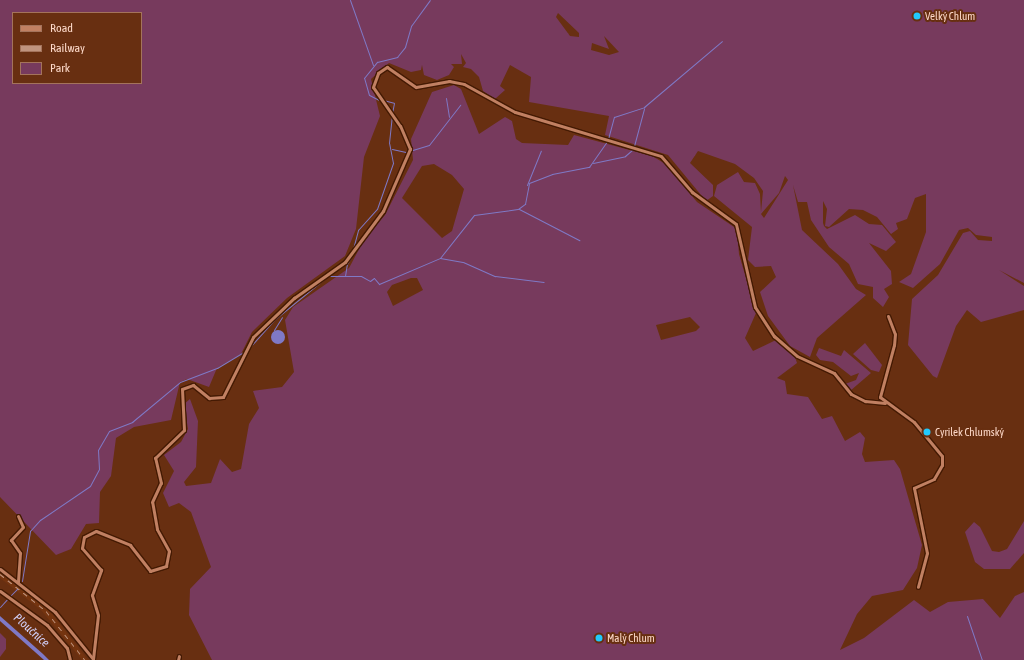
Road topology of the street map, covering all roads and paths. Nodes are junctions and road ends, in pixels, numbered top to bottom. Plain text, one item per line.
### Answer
1 (888, 316) dead end
2 (880, 397) junction
3 (876, 403) junction
4 (885, 403) junction
5 (18, 516) dead end
6 (0, 569) edge
7 (18, 582) junction
8 (918, 587) dead end
9 (0, 591) edge
10 (94, 659) edge
11 (70, 660) edge

1 - 2 street
2 - 3 street
2 - 4 street
3 - 4 street
3 - 10 street
4 - 8 street
5 - 7 street
6 - 7 street
7 - 10 street
9 - 11 street

